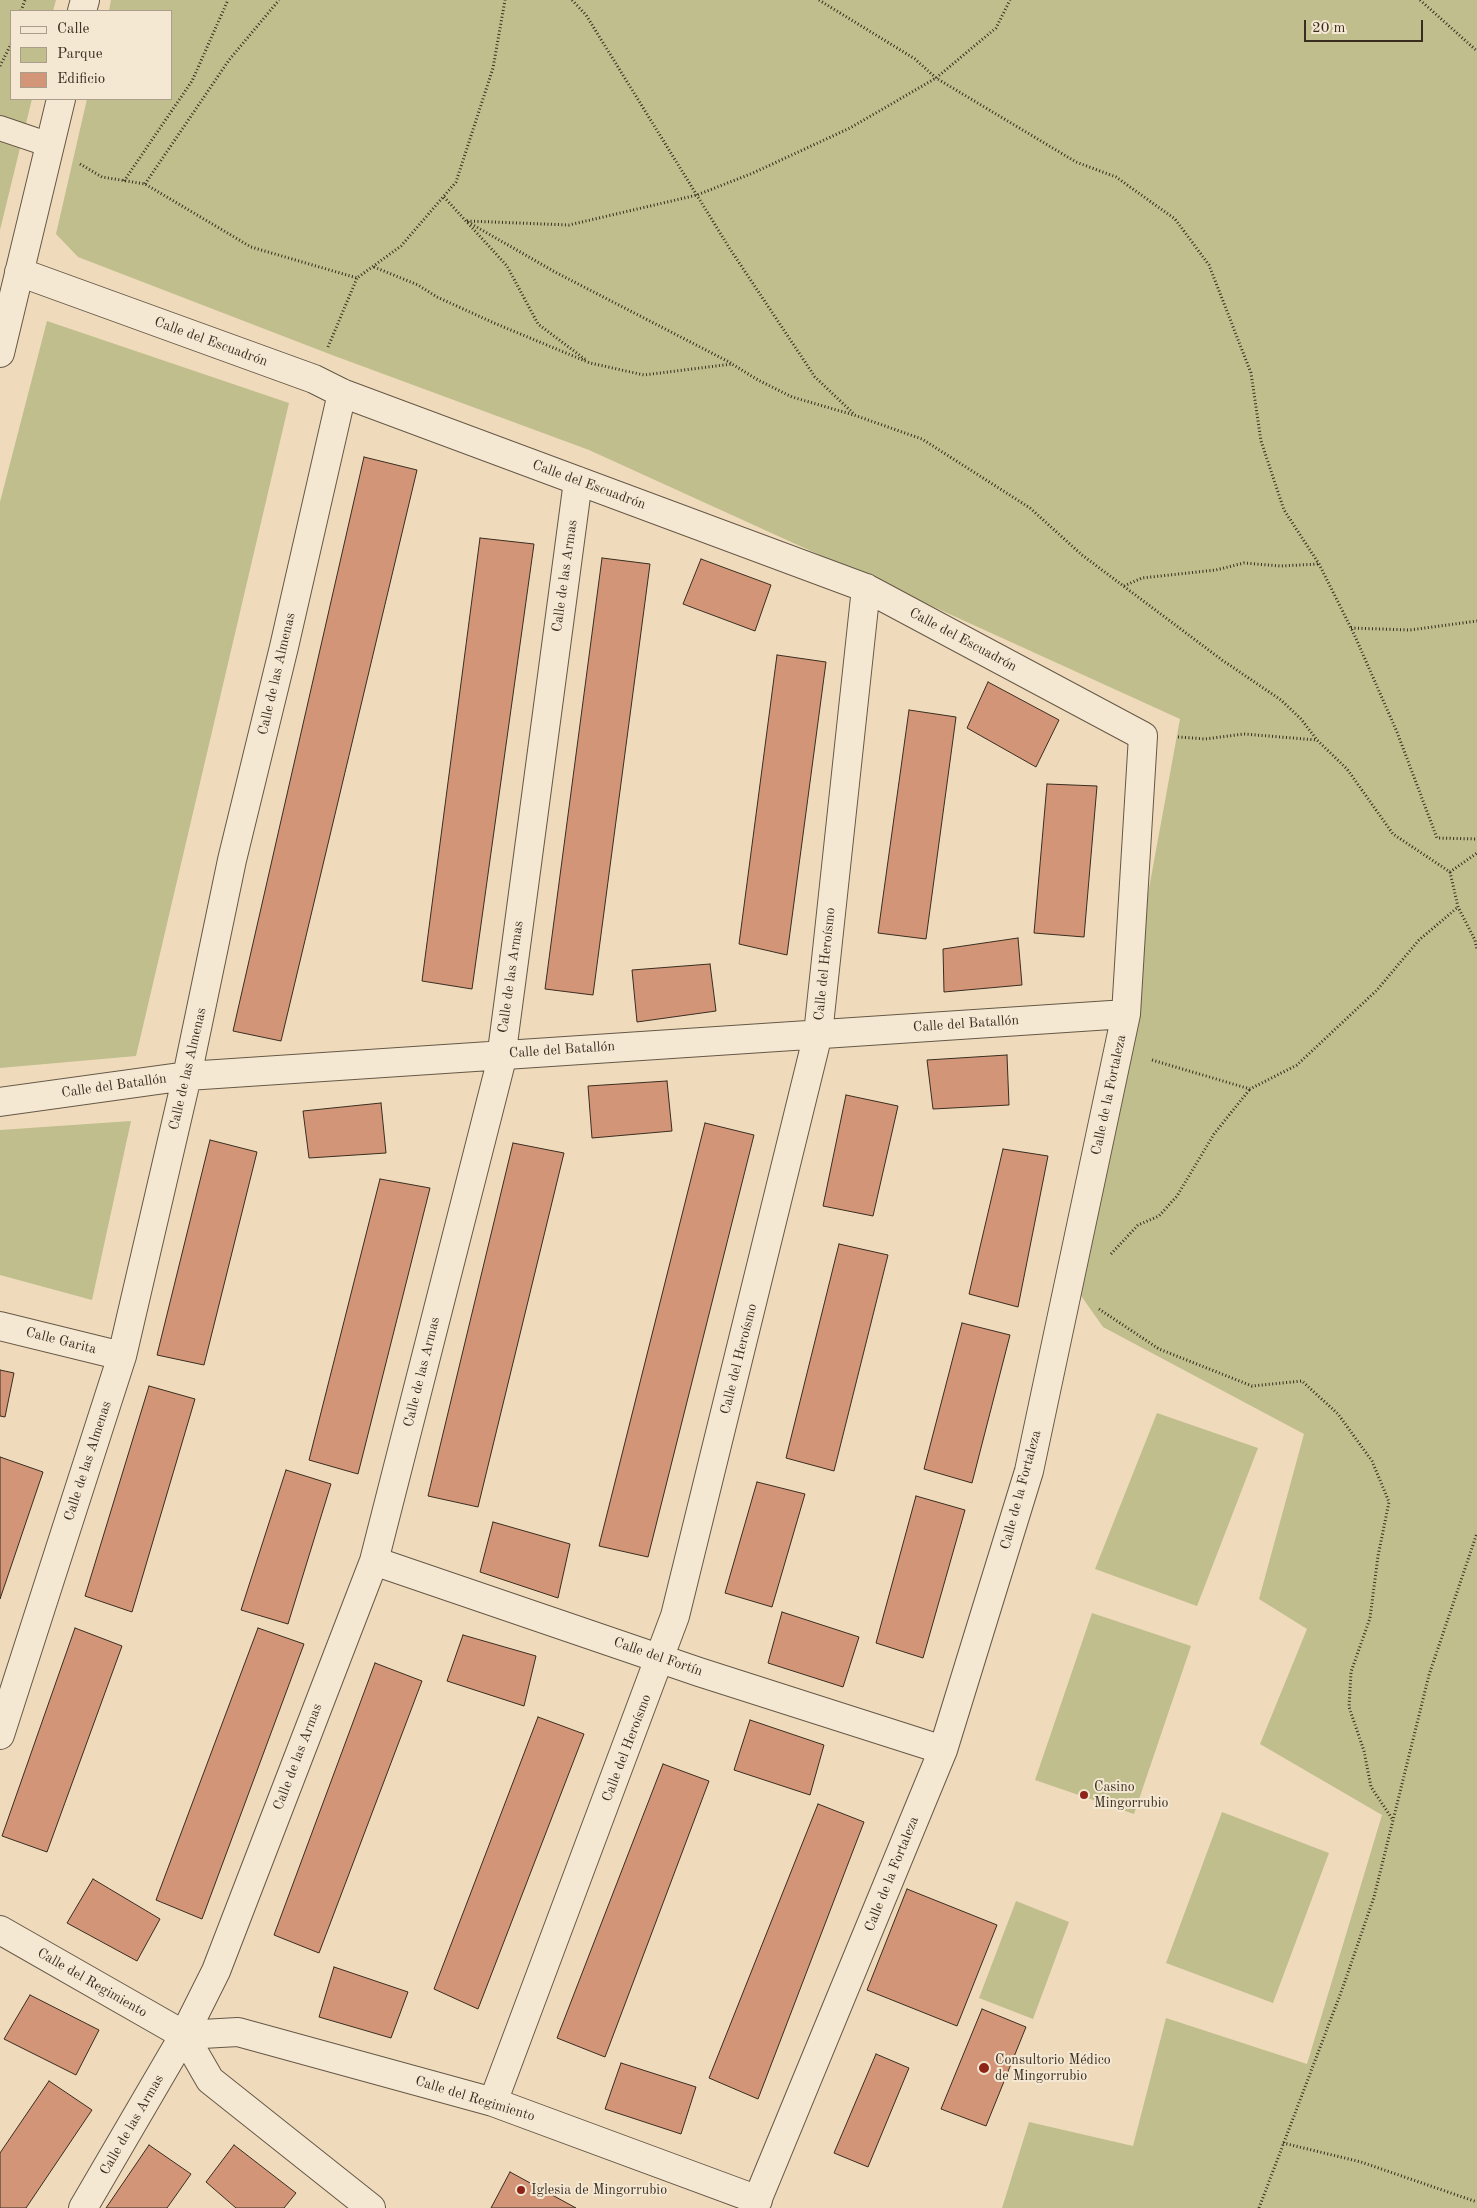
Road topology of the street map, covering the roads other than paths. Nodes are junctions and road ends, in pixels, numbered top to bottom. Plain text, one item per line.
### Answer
1 (61, 100) edge
2 (0, 128) edge
3 (50, 145) junction
4 (19, 272) junction
5 (0, 353) edge
6 (342, 393) junction
7 (578, 481) junction
8 (866, 588) junction
9 (1143, 736) joint
10 (1126, 1014) junction
11 (818, 1034) junction
12 (501, 1054) junction
13 (188, 1076) junction
14 (0, 1102) edge
15 (0, 1326) edge
16 (122, 1356) junction
17 (374, 1561) junction
18 (662, 1658) junction
19 (0, 1735) edge
20 (942, 1750) junction
21 (0, 1930) edge
22 (184, 2035) junction
23 (494, 2102) junction
24 (756, 2204) edge
25 (83, 2208) edge
26 (371, 2208) edge

1 - 3 street
2 - 3 lane
3 - 4 street
4 - 5 street
4 - 6 street, Calle del Escuadrón
6 - 7 street, Calle del Escuadrón
6 - 13 street, Calle de las Almenas
7 - 8 street, Calle del Escuadrón
7 - 12 street, Calle de las Armas
8 - 9 street, Calle del Escuadrón
8 - 11 street, Calle del Heroísmo
9 - 10 street, Calle de la Fortaleza
10 - 11 street, Calle del Batallón
10 - 20 street, Calle de la Fortaleza
11 - 12 street, Calle del Batallón
11 - 18 street, Calle del Heroísmo
12 - 13 street, Calle del Batallón
12 - 17 street, Calle de las Armas
13 - 14 street, Calle del Batallón
13 - 16 street, Calle de las Almenas
15 - 16 street, Calle Garita
16 - 19 street, Calle de las Almenas
17 - 18 street, Calle del Fortín
17 - 22 street, Calle de las Armas
18 - 20 street, Calle del Fortín
18 - 23 street, Calle del Heroísmo
20 - 24 street, Calle de la Fortaleza
21 - 22 street, Calle del Regimiento
22 - 23 street, Calle del Regimiento
22 - 25 street, Calle de las Armas
22 - 26 street
23 - 24 street, Calle del Regimiento

